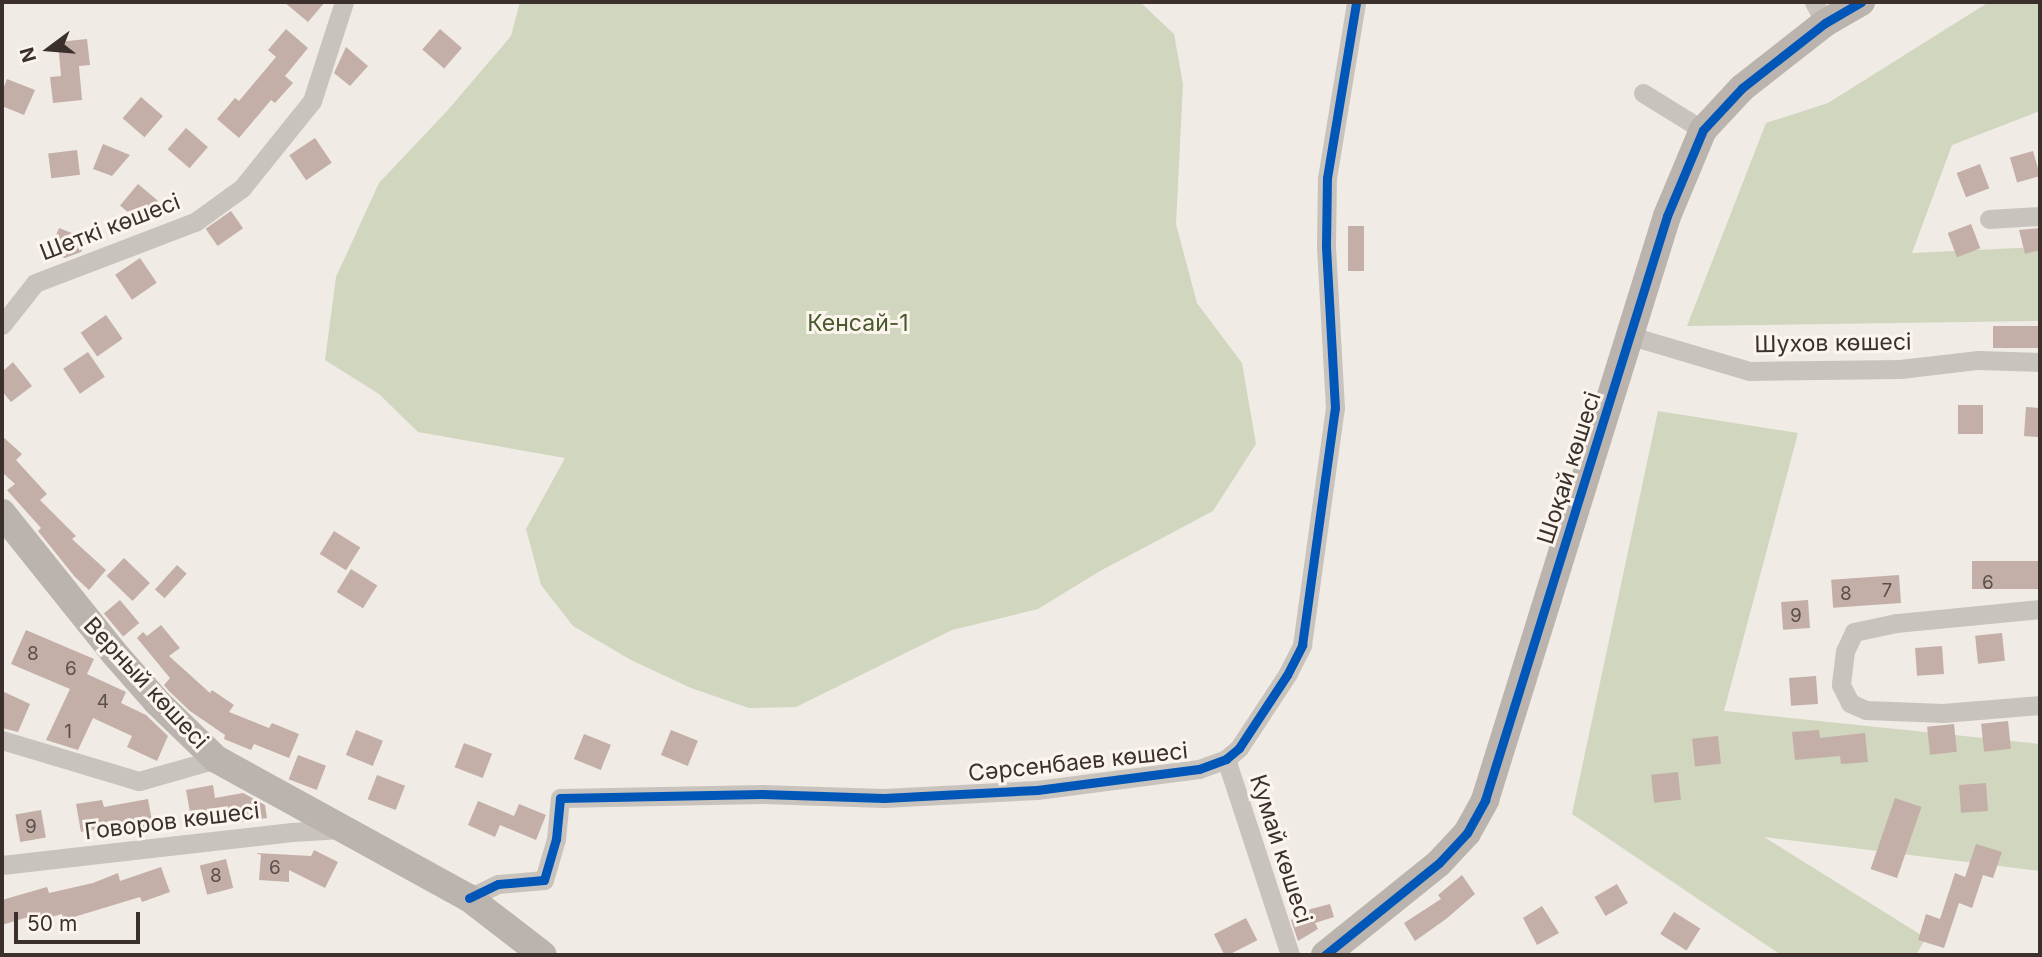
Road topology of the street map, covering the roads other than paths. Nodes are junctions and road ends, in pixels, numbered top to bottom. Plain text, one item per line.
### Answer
1 (344, 2) edge
2 (1356, 2) edge
3 (1861, 2) edge
4 (1819, 12) edge
5 (1643, 93) dead end
6 (1703, 130) junction
7 (2040, 216) edge
8 (1989, 219) dead end
9 (2, 325) edge
10 (1631, 336) junction
11 (2040, 362) edge
12 (2, 513) edge
13 (2040, 609) edge
14 (2040, 705) edge
15 (2, 740) edge
16 (216, 759) junction
17 (1226, 759) junction
18 (348, 829) junction
19 (2, 865) edge
20 (469, 898) junction
21 (543, 955) edge
22 (1290, 955) edge
23 (1325, 955) edge

1 - 9 street, Шеткі көшесі
2 - 17 street
3 - 4 street, Шоқай көшесі
4 - 6 street, Шоқай көшесі
5 - 6 street
6 - 10 street, Шоқай көшесі
7 - 8 street
10 - 11 street, Шухов көшесі
10 - 23 street, Шоқай көшесі
12 - 16 street, Верный көшесі
13 - 14 street
15 - 16 street
16 - 18 street, Верный көшесі
17 - 20 street, Сәрсенбаев көшесі
17 - 22 street, Кумай көшесі
18 - 19 street, Говоров көшесі
18 - 20 street, Верный көшесі
20 - 21 street, Верный көшесі

